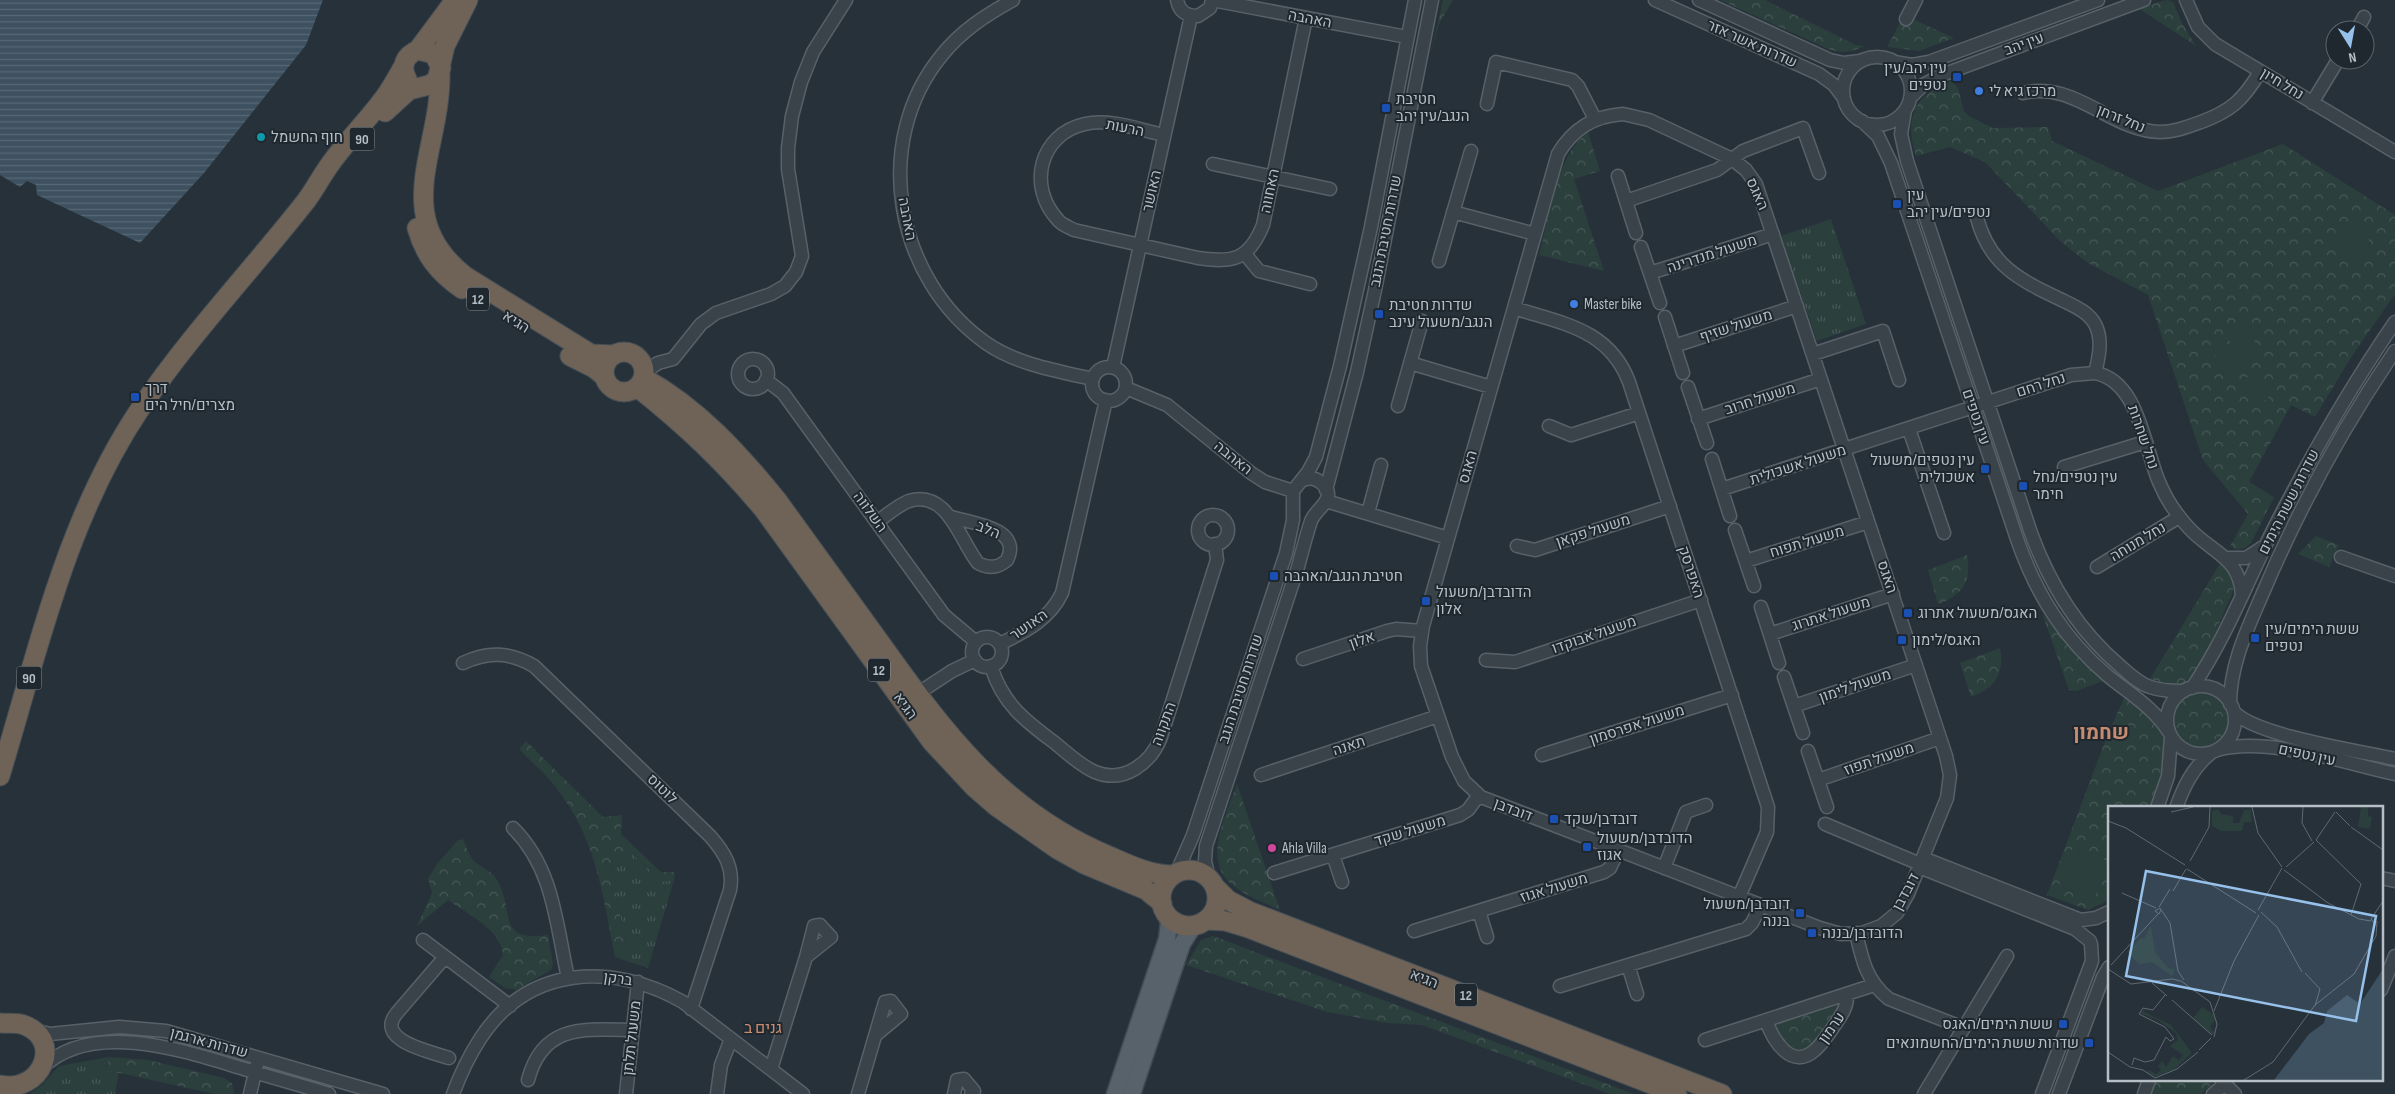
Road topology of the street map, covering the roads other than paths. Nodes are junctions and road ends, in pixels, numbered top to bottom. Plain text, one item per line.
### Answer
1 (455, 0) edge
2 (468, 0) edge
3 (846, 0) edge
4 (1013, 0) edge
5 (1177, 0) edge
6 (1212, 0) edge
7 (1415, 0) edge
8 (1432, 0) edge
9 (1655, 0) edge
10 (1699, 0) edge
11 (1916, 0) edge
12 (2098, 0) edge
13 (2144, 0) edge
14 (2186, 0) edge
15 (2081, 4) edge
16 (1191, 16) junction
17 (2364, 17) dead end
18 (1306, 18) junction
19 (1906, 19) dead end
20 (2362, 20) edge
21 (1407, 37) junction
22 (418, 50) junction
23 (1865, 59) junction
24 (1894, 62) junction
25 (403, 67) junction
26 (440, 70) junction
27 (2332, 70) edge
28 (2260, 72) junction
29 (423, 87) junction
30 (2023, 93) dead end
31 (1843, 97) junction
32 (2312, 102) junction
33 (1487, 104) dead end
34 (1907, 104) junction
35 (438, 118) junction
36 (1595, 119) junction
37 (1862, 121) junction
38 (1164, 136) junction
39 (1471, 151) dead end
40 (2395, 152) edge
41 (1731, 159) junction
42 (1213, 164) dead end
43 (1819, 172) dead end
44 (424, 176) junction
45 (1618, 176) dead end
46 (1273, 177) junction
47 (1330, 189) dead end
48 (308, 198) junction
49 (1626, 201) junction
50 (1453, 212) junction
51 (1976, 218) dead end
52 (1636, 233) dead end
53 (1535, 234) junction
54 (1773, 234) junction
55 (1140, 245) junction
56 (1641, 247) dead end
57 (1245, 254) junction
58 (1439, 261) dead end
59 (1650, 273) junction
60 (1310, 284) dead end
61 (1660, 303) dead end
62 (1797, 306) junction
63 (1514, 308) junction
64 (1665, 317) dead end
65 (1422, 321) dead end
66 (2395, 322) edge
67 (1674, 346) junction
68 (2395, 350) edge
69 (1813, 354) junction
70 (613, 355) junction
71 (1410, 363) junction
72 (1113, 367) junction
73 (1683, 373) dead end
74 (2095, 373) junction
75 (605, 377) junction
76 (642, 379) junction
77 (1092, 379) junction
78 (1821, 379) junction
79 (766, 380) dead end
80 (1899, 380) dead end
81 (1491, 387) junction
82 (1688, 387) dead end
83 (1126, 388) junction
84 (1106, 400) junction
85 (1988, 403) junction
86 (1398, 406) dead end
87 (1973, 407) junction
88 (1639, 413) junction
89 (1698, 419) junction
90 (1549, 426) dead end
91 (1909, 429) junction
92 (2145, 442) junction
93 (1707, 443) dead end
94 (1845, 450) junction
95 (1712, 459) dead end
96 (1381, 465) dead end
97 (2064, 468) dead end
98 (1722, 490) junction
99 (1295, 491) junction
100 (1326, 495) junction
101 (1670, 506) junction
102 (1318, 511) junction
103 (1368, 513) junction
104 (1730, 516) dead end
105 (951, 517) junction
106 (2179, 517) junction
107 (877, 522) junction
108 (1868, 522) junction
109 (1735, 530) dead end
110 (1944, 533) dead end
111 (1448, 538) junction
112 (2267, 543) junction
113 (1216, 544) dead end
114 (1517, 546) dead end
115 (2227, 558) junction
116 (2341, 558) dead end
117 (1746, 561) junction
118 (2097, 567) dead end
119 (2395, 576) edge
120 (59, 579) junction
121 (1754, 586) dead end
122 (1893, 594) junction
123 (2242, 596) junction
124 (1701, 600) junction
125 (1761, 607) dead end
126 (1422, 631) junction
127 (1770, 634) junction
128 (976, 642) junction
129 (1000, 644) junction
130 (1303, 659) dead end
131 (975, 660) junction
132 (1486, 660) dead end
133 (463, 663) dead end
134 (1779, 663) dead end
135 (1916, 665) junction
136 (991, 666) junction
137 (1784, 677) dead end
138 (2188, 689) junction
139 (917, 694) junction
140 (1732, 695) junction
141 (1794, 706) junction
142 (2232, 708) junction
143 (1438, 716) junction
144 (1803, 733) dead end
145 (2170, 735) junction
146 (1940, 738) junction
147 (0, 743) edge
148 (1808, 750) dead end
149 (2215, 751) junction
150 (1542, 755) dead end
151 (2395, 759) edge
152 (2395, 774) edge
153 (1261, 775) dead end
154 (0, 776) edge
155 (1818, 780) junction
156 (1479, 795) junction
157 (1706, 804) dead end
158 (2158, 806) edge
159 (2177, 806) edge
160 (1827, 807) dead end
161 (1825, 824) dead end
162 (513, 828) dead end
163 (1618, 850) junction
164 (1333, 855) junction
165 (1921, 863) junction
166 (1664, 868) junction
167 (1274, 873) dead end
168 (1175, 874) junction
169 (2382, 878) edge
170 (2395, 881) edge
171 (1342, 882) dead end
172 (1212, 883) junction
173 (1739, 897) junction
174 (1760, 905) junction
175 (1164, 908) junction
176 (1479, 911) junction
177 (2106, 913) edge
178 (1200, 923) junction
179 (1414, 931) dead end
180 (1856, 934) junction
181 (1487, 937) dead end
182 (423, 940) dead end
183 (2091, 943) junction
184 (1171, 951) junction
185 (2007, 956) dead end
186 (2395, 956) edge
187 (445, 957) junction
188 (806, 957) dead end
189 (2108, 959) edge
190 (1628, 965) junction
191 (2108, 969) edge
192 (568, 978) junction
193 (638, 982) junction
194 (1874, 985) junction
195 (1560, 986) dead end
196 (2382, 988) edge
197 (1637, 994) dead end
198 (1847, 994) junction
199 (510, 1006) junction
200 (1152, 1007) junction
201 (691, 1009) junction
202 (1766, 1020) junction
203 (2, 1024) edge
204 (31, 1028) junction
205 (1964, 1028) junction
206 (633, 1030) junction
207 (877, 1034) dead end
208 (731, 1039) junction
209 (1705, 1040) dead end
210 (258, 1057) junction
211 (449, 1058) dead end
212 (42, 1068) junction
213 (771, 1069) junction
214 (255, 1072) junction
215 (528, 1080) dead end
216 (2148, 1082) edge
217 (2223, 1082) edge
218 (0, 1085) edge
219 (20, 1090) edge
220 (250, 1094) edge
221 (329, 1094) edge
222 (383, 1094) edge
223 (453, 1094) edge
224 (626, 1094) edge
225 (717, 1094) edge
226 (803, 1094) edge
227 (858, 1094) edge
228 (954, 1094) edge
229 (971, 1094) edge
230 (1115, 1094) edge
231 (1132, 1094) edge
232 (1677, 1094) edge
233 (1722, 1094) edge
234 (1924, 1094) edge
235 (2042, 1094) edge
236 (2059, 1094) edge
237 (2144, 1094) edge
238 (2213, 1094) edge
239 (2235, 1094) edge

1 - 22 highway, 90
2 - 26 highway, הגיא
3 - 76 street
4 - 77 street, האהבה
5 - 16 street
6 - 16 street
6 - 18 street, האהבה
7 - 21 street, שדרות חטיבת הנגב
8 - 100 street, שדרות חטיבת הנגב
9 - 31 street, שדרות אשר אזר
10 - 23 street, שדרות אשר אזר
11 - 19 street
12 - 15 street, עין יהב
13 - 34 street, עין יהב
14 - 28 street, נחל חיון
15 - 24 street, עין יהב
16 - 38 street, האושר
17 - 20 street
18 - 21 street, האהבה
18 - 46 street, האחווה
21 - 99 street, שדרות חטיבת הנגב
22 - 25 highway, 90
22 - 26 highway
23 - 24 street
23 - 31 street
24 - 34 street
25 - 29 highway
25 - 48 highway, 90
26 - 29 highway, 90
26 - 35 highway, הגיא / 12
27 - 32 street
28 - 30 street, נחל זרחן
28 - 32 street, נחל חיון
29 - 35 highway
29 - 48 highway, 90
31 - 37 street
32 - 40 street, נחל חיון
33 - 36 street
34 - 37 street
34 - 85 street, עין נטפים
35 - 44 highway, הגיא / 12
36 - 41 street, האגס
36 - 53 street, האגס
37 - 87 street, עין נטפים
38 - 55 street, האושר
38 - 55 street, הרעות
39 - 50 street
41 - 43 street
41 - 49 street
41 - 54 street, האגס
42 - 46 street
44 - 70 highway, הגיא / 12
44 - 75 highway, הגיא / 12
45 - 49 street
46 - 47 street
46 - 57 street, האחווה
48 - 120 highway, 90
49 - 52 street
50 - 53 street
50 - 58 street
51 - 74 street
53 - 63 street, האגס
54 - 59 street, משעול מנדרינה
54 - 62 street, האגס
55 - 57 street
55 - 72 street, האושר
56 - 59 street, משעול מנדרינה
57 - 60 street
59 - 61 street, משעול מנדרינה
62 - 67 street, משעול שזיף
62 - 69 street, האגס
63 - 81 street, האגס
63 - 88 street, האפרסק
64 - 67 street
65 - 71 street
66 - 112 street, שדרות ששת הימים
67 - 73 street
68 - 142 street, שדרות ששת הימים
69 - 78 street, האגס
69 - 80 street
70 - 75 highway
70 - 76 highway, 12
71 - 81 street
71 - 86 street
72 - 77 street
72 - 83 street
74 - 85 street, נחל רחם
74 - 92 street, נחל שחרות
75 - 76 highway, 12
76 - 139 highway, הגיא / 12
76 - 175 highway, הגיא / 12
77 - 84 street
78 - 89 street, משעול חרוב
78 - 94 street, האגס
79 - 107 street, השלווה
81 - 111 street, האגס
82 - 89 street
83 - 84 street
83 - 99 street, האהבה
84 - 129 street, האושר
85 - 87 street, משעול אשכולית
85 - 138 street, עין נטפים
87 - 91 street, משעול אשכולית
87 - 145 street, עין נטפים
88 - 90 street
88 - 101 street, האפרסק
89 - 93 street
91 - 94 street, משעול אשכולית
91 - 110 street
92 - 97 street
92 - 106 street, נחל שחרות
94 - 98 street, משעול אשכולית
94 - 108 street, האגס
95 - 98 street
96 - 103 street
98 - 104 street
99 - 100 street
99 - 102 street
99 - 168 street, שדרות חטיבת הנגב
100 - 102 street
100 - 103 street
101 - 114 street, משעול פקאן
101 - 124 street, האפרסק
102 - 172 street, שדרות חטיבת הנגב
103 - 111 street
105 - 105 street, הלב
105 - 107 street, הלב
106 - 115 street, נחל שחרות
106 - 118 street, נחל מנוחה
107 - 128 street, השלווה
108 - 117 street, משעול תפוח
108 - 122 street, האגס
109 - 117 street
111 - 126 street, דובדבן
112 - 115 street
112 - 123 street, שדרות ששת הימים
113 - 136 street, התקווה
115 - 123 street, נחל שחרות
116 - 119 street
117 - 121 street
120 - 147 highway, 90
120 - 154 highway, 90
122 - 127 street, משעול אתרוג
122 - 135 street, האגס
123 - 138 street, שדרות ששת הימים
124 - 132 street, משעול אבוקדו
124 - 140 street, האפרסק
125 - 127 street
126 - 130 street, אלון
126 - 143 street, דובדבן
127 - 134 street
128 - 129 street
128 - 131 street
129 - 136 street
131 - 136 street
131 - 139 street
133 - 201 street, לוטוס
135 - 141 street, משעול לימון
135 - 146 street, האגס
137 - 141 street
138 - 142 street
138 - 145 street
139 - 168 highway, הגיא / 12
140 - 150 street, משעול אפרסמון
140 - 173 street, האפרסק
141 - 144 street
142 - 149 street
142 - 151 street, עין נטפים
143 - 153 street, תאנה
143 - 156 street, דובדבן
145 - 149 street
145 - 158 street
146 - 155 street, משעול תפוז
146 - 165 street, האגס
148 - 155 street
149 - 152 street, עין נטפים
149 - 159 street
155 - 160 street
156 - 163 street, דובדבן
156 - 164 street, משעול שקד
157 - 166 street
161 - 165 street
162 - 192 street
163 - 166 street, דובדבן
163 - 176 street, משעול אגוז
164 - 167 street, משעול שקד
164 - 171 street
165 - 177 street
165 - 180 street, דובדבן
165 - 183 street
166 - 173 street, דובדבן
168 - 172 highway, 12
168 - 175 highway
169 - 170 street
172 - 178 highway
172 - 233 highway, הגיא / 12
173 - 174 street, דובדבן
174 - 180 street, דובדבן
174 - 190 street
175 - 178 highway, 12
175 - 184 main road
176 - 179 street, משעול אגוז
176 - 181 street
177 - 183 street
178 - 184 main road
178 - 232 highway, הגיא / 12
180 - 194 street
182 - 187 street
183 - 189 street
183 - 235 street
184 - 200 main road
185 - 205 street
186 - 196 street
187 - 199 street
187 - 211 street
188 - 213 street
190 - 195 street
190 - 197 street
191 - 236 street
192 - 193 street, ברקן
192 - 199 street, ברקן
193 - 201 street, ברקן
193 - 206 street, משעול תלתן
194 - 198 street, ערמון
194 - 205 street
198 - 202 street, ערמון
198 - 202 street, ערמון
199 - 223 street, ברקן
200 - 230 main road
200 - 231 main road
201 - 208 street, ברקן
202 - 209 street, ערמון
203 - 204 highway
204 - 210 street, שדרות ארגמן
204 - 212 highway
205 - 234 street
206 - 215 street
206 - 224 street, משעול תלתן
207 - 227 street
208 - 213 street, ברקן
208 - 225 street
210 - 214 street
210 - 222 street, שדרות ארגמן
212 - 214 street, שדרות ארגמן
212 - 219 highway
213 - 226 street, ברקן
214 - 220 street
214 - 221 street, שדרות ארגמן
216 - 237 street
217 - 238 street
217 - 239 street
218 - 219 highway
228 - 229 street

